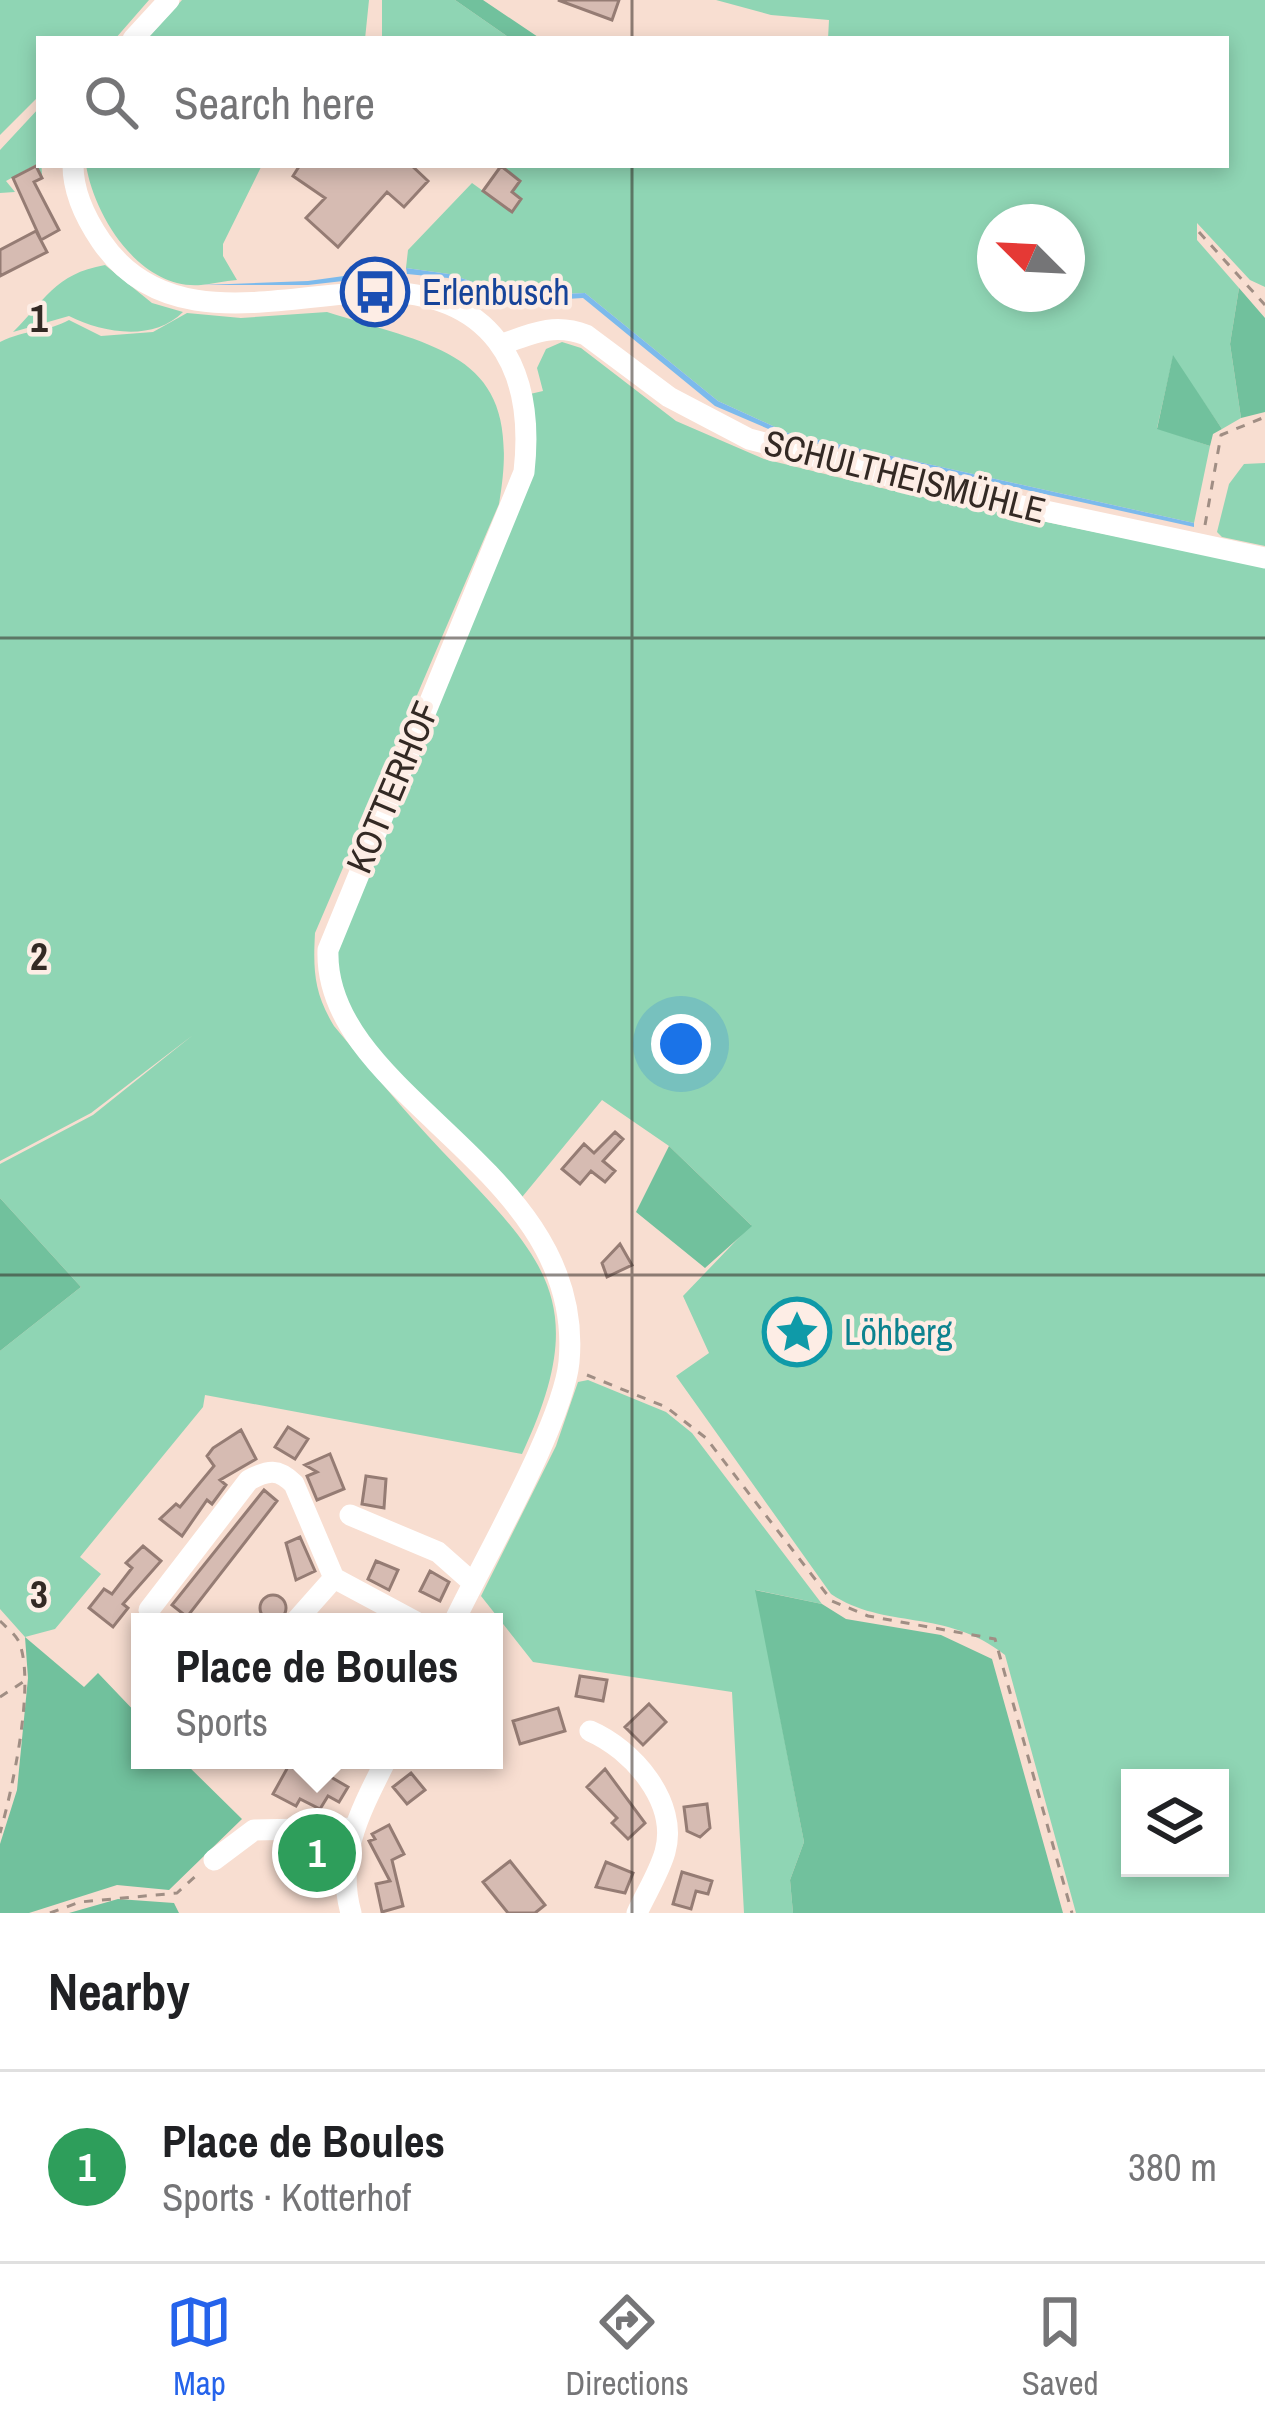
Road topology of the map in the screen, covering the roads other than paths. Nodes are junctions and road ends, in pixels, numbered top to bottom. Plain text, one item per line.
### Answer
1 (169, 0) edge
2 (136, 36) edge
3 (74, 168) edge
4 (503, 344) junction
5 (1265, 558) edge
6 (350, 1515) dead end
7 (334, 1578) junction
8 (473, 1583) junction
9 (149, 1610) dead end
10 (304, 1613) edge
11 (399, 1613) edge
12 (458, 1613) edge
13 (590, 1731) dead end
14 (382, 1769) edge
15 (353, 1828) junction
16 (214, 1860) road end
17 (350, 1913) edge
18 (637, 1913) edge

1 - 2 street
3 - 4 street
4 - 5 street, SCHULTHEISMÜHLE
4 - 8 street, KOTTERHOF
6 - 8 street
7 - 9 street
7 - 10 street
7 - 11 street
8 - 12 street
13 - 18 street
14 - 15 street
15 - 16 street
15 - 17 street

